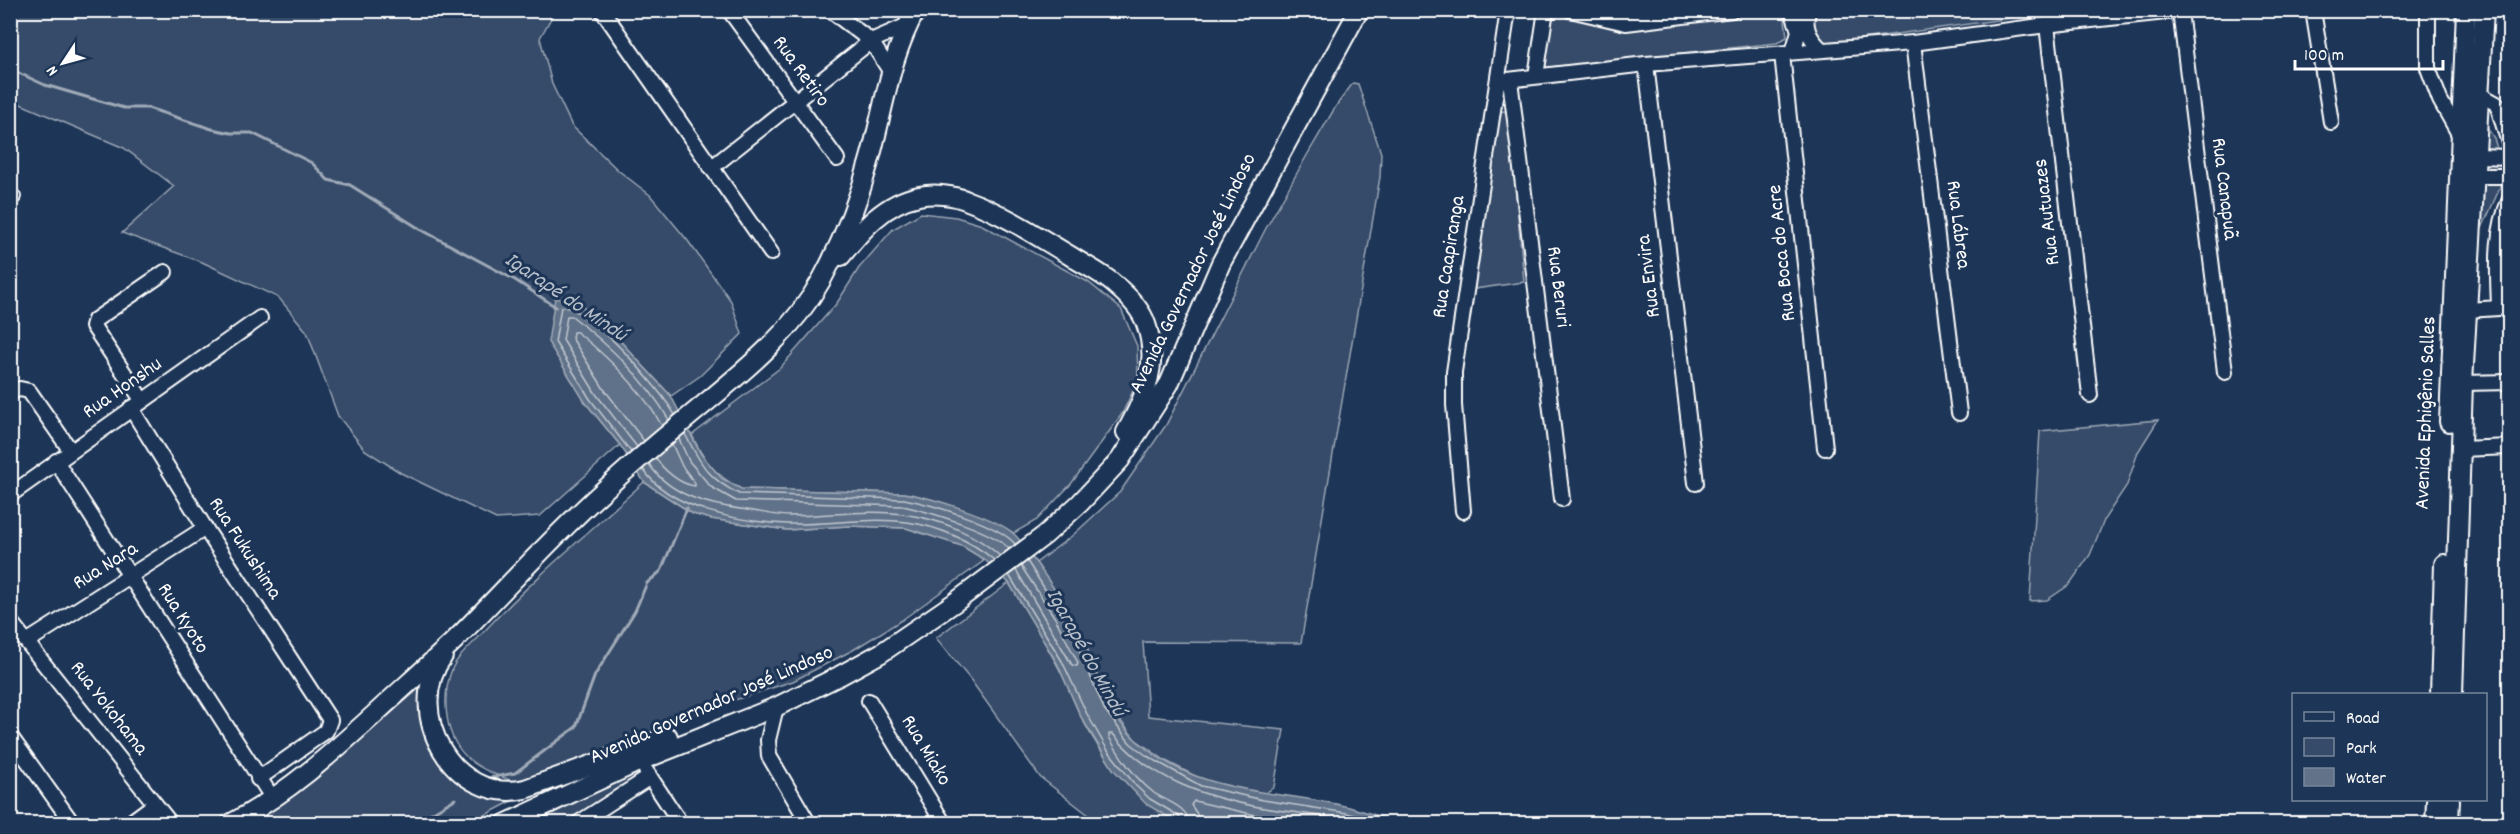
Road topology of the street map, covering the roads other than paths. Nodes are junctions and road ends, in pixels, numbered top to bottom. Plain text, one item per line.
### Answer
1 (602, 10) edge
2 (830, 10) edge
3 (1367, 10) edge
4 (1546, 10) edge
5 (1570, 10) edge
6 (1732, 10) edge
7 (1792, 10) edge
8 (1809, 10) edge
9 (2185, 10) edge
10 (2313, 10) edge
11 (2428, 10) edge
12 (2466, 10) edge
13 (2484, 10) edge
14 (730, 11) edge
15 (2180, 11) edge
16 (1509, 12) edge
17 (1692, 12) edge
18 (2083, 15) edge
19 (1355, 17) edge
20 (912, 18) edge
21 (2056, 20) edge
22 (871, 41) junction
23 (1913, 43) junction
24 (1821, 49) junction
25 (1787, 53) junction
26 (1646, 64) junction
27 (890, 71) junction
28 (1536, 76) junction
29 (1504, 80) junction
30 (2479, 94) junction
31 (795, 102) junction
32 (2331, 122) dead end
33 (2459, 134) junction
34 (2510, 146) edge
35 (2476, 156) junction
36 (2510, 157) edge
37 (837, 159) dead end
38 (711, 168) junction
39 (2475, 176) junction
40 (2510, 176) edge
41 (2510, 199) edge
42 (2471, 245) junction
43 (2497, 246) junction
44 (771, 253) dead end
45 (165, 272) dead end
46 (821, 281) junction
47 (2467, 310) junction
48 (260, 318) dead end
49 (2225, 372) dead end
50 (2510, 382) edge
51 (2463, 383) junction
52 (10, 392) edge
53 (2090, 395) dead end
54 (137, 404) junction
55 (1959, 413) dead end
56 (2510, 447) edge
57 (1825, 448) dead end
58 (2460, 449) junction
59 (71, 452) junction
60 (56, 461) junction
61 (1696, 483) dead end
62 (10, 495) edge
63 (1562, 499) dead end
64 (1080, 503) junction
65 (1463, 511) dead end
66 (205, 528) junction
67 (131, 577) junction
68 (10, 621) edge
69 (28, 641) junction
70 (454, 641) junction
71 (2440, 693) edge
72 (2453, 693) edge
73 (869, 700) dead end
74 (776, 707) junction
75 (713, 731) junction
76 (10, 736) edge
77 (640, 761) junction
78 (650, 777) junction
79 (258, 779) junction
80 (273, 799) junction
81 (2436, 801) edge
82 (2450, 801) edge
83 (155, 804) junction
84 (578, 823) edge
85 (73, 824) edge
86 (128, 824) edge
87 (171, 824) edge
88 (230, 824) edge
89 (505, 824) edge
90 (681, 824) edge
91 (809, 824) edge
92 (945, 824) edge
93 (2435, 824) edge
94 (2449, 824) edge

1 - 38 street
2 - 22 street
3 - 19 street
4 - 28 street
5 - 17 street
6 - 17 street
7 - 25 street, Rua Boca do Acre
8 - 24 street
9 - 15 street
10 - 32 street
11 - 33 street
12 - 33 main road, Avenida Ephigênio Salles
13 - 30 main road, Avenida Ephigênio Salles
14 - 31 street, Rua Retiro
15 - 18 street
15 - 49 street, Rua Canapuã
16 - 29 street, Rua Caapiranga
18 - 21 street
19 - 64 main road, Avenida Governador José Lindoso
20 - 22 street
20 - 27 main road
21 - 23 street
21 - 53 street, Rua Autuazes
22 - 27 street
22 - 31 street
23 - 24 street
23 - 55 street, Rua Lábrea
24 - 25 street
25 - 26 street
25 - 57 street, Rua Boca do Acre
26 - 28 street
26 - 61 street, Rua Envira
27 - 46 main road
28 - 29 street
29 - 63 street, Rua Beruri
29 - 65 street, Rua Caapiranga
30 - 34 street
30 - 35 main road, Avenida Ephigênio Salles
31 - 37 street, Rua Retiro
31 - 38 street
33 - 71 main road, Avenida Ephigênio Salles
35 - 36 street
35 - 39 main road, Avenida Ephigênio Salles
38 - 44 street
39 - 40 street
39 - 42 main road, Avenida Ephigênio Salles
41 - 43 street
42 - 43 street
42 - 47 main road, Avenida Ephigênio Salles
43 - 47 street
45 - 54 street, Rua Fukushima
46 - 64 main road
46 - 70 main road
47 - 51 main road, Avenida Ephigênio Salles
48 - 54 street, Rua Honshu
50 - 51 street, Avenida Ephigênio Salles
51 - 58 main road, Avenida Ephigênio Salles
52 - 59 street
54 - 59 street, Rua Honshu
54 - 66 street, Rua Fukushima
56 - 58 street
58 - 72 main road, Avenida Ephigênio Salles
59 - 60 street, Rua Honshu
60 - 62 street, Rua Honshu
60 - 67 street, Rua Kyoto
64 - 74 main road, Avenida Governador José Lindoso
66 - 67 street, Rua Nara
66 - 79 street, Rua Fukushima
67 - 69 street, Rua Nara
67 - 79 street, Rua Kyoto
68 - 69 street, Rua Yokohama
69 - 83 street, Rua Yokohama
70 - 75 main road
70 - 80 main road
73 - 92 street, Rua Miako
74 - 75 main road, Avenida Governador José Lindoso
74 - 91 street
75 - 77 main road, Avenida Governador José Lindoso
76 - 85 street
77 - 78 street
77 - 89 main road, Avenida Governador José Lindoso
78 - 84 street
78 - 90 street
79 - 80 street, Rua Kyoto
80 - 88 main road
81 - 93 main road
82 - 94 main road
83 - 86 street
83 - 87 street, Rua Yokohama

